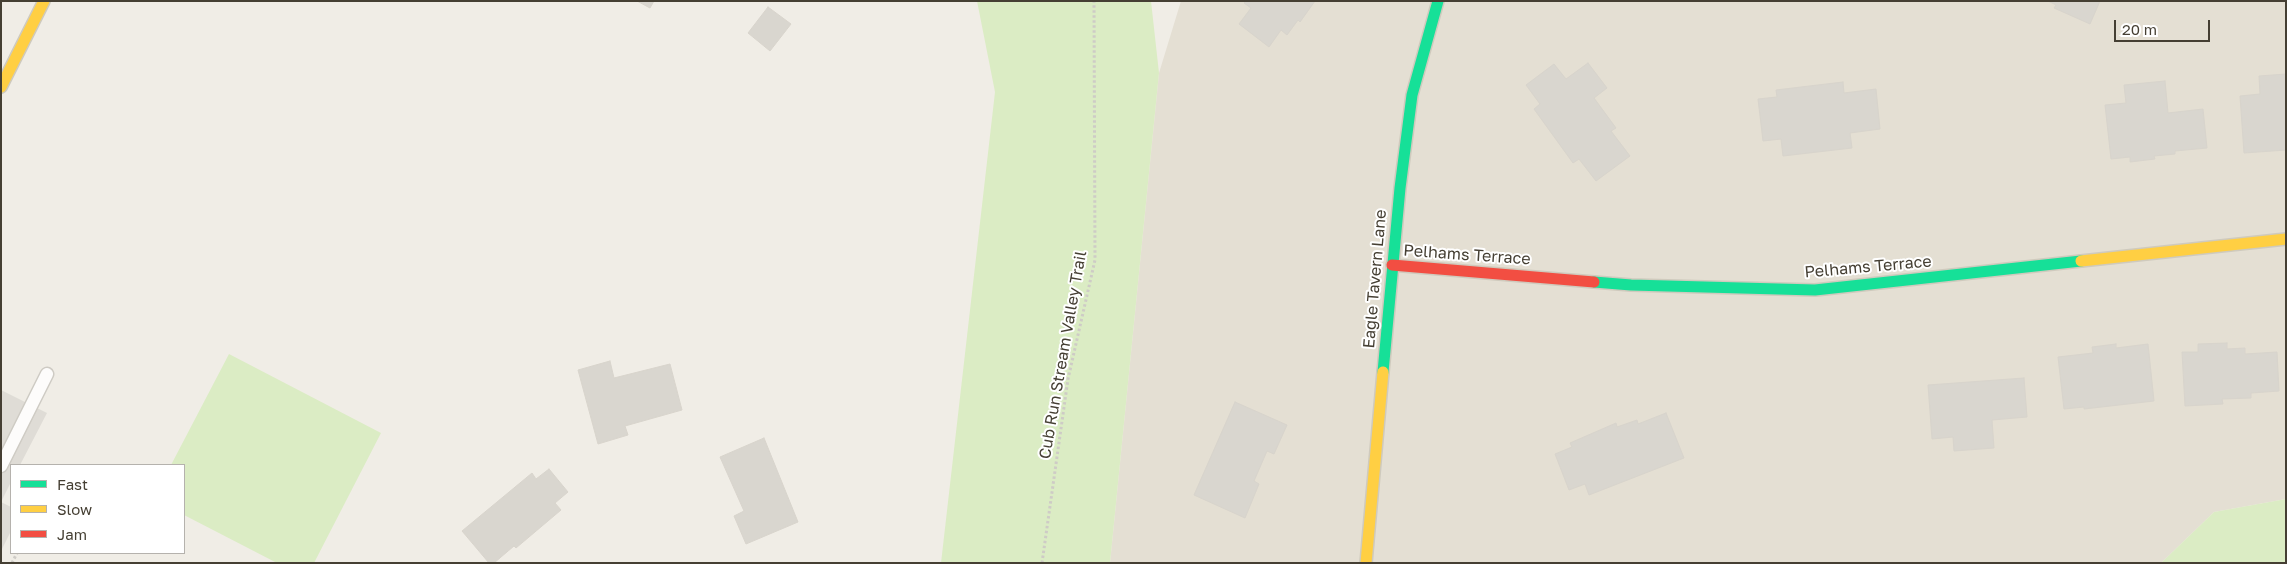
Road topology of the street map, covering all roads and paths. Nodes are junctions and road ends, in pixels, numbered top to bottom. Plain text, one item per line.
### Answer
1 (44, 1) edge
2 (1094, 1) edge
3 (1438, 1) edge
4 (1, 87) edge
5 (2286, 239) edge
6 (1392, 265) junction
7 (46, 374) dead end
8 (1, 466) edge
9 (1042, 563) edge
10 (1366, 563) edge

1 - 4 street
2 - 9 path, Cub Run Stream Valley Trail
3 - 6 street, Eagle Tavern Lane
5 - 6 street, Pelhams Terrace
6 - 10 street, Eagle Tavern Lane
7 - 8 lane

